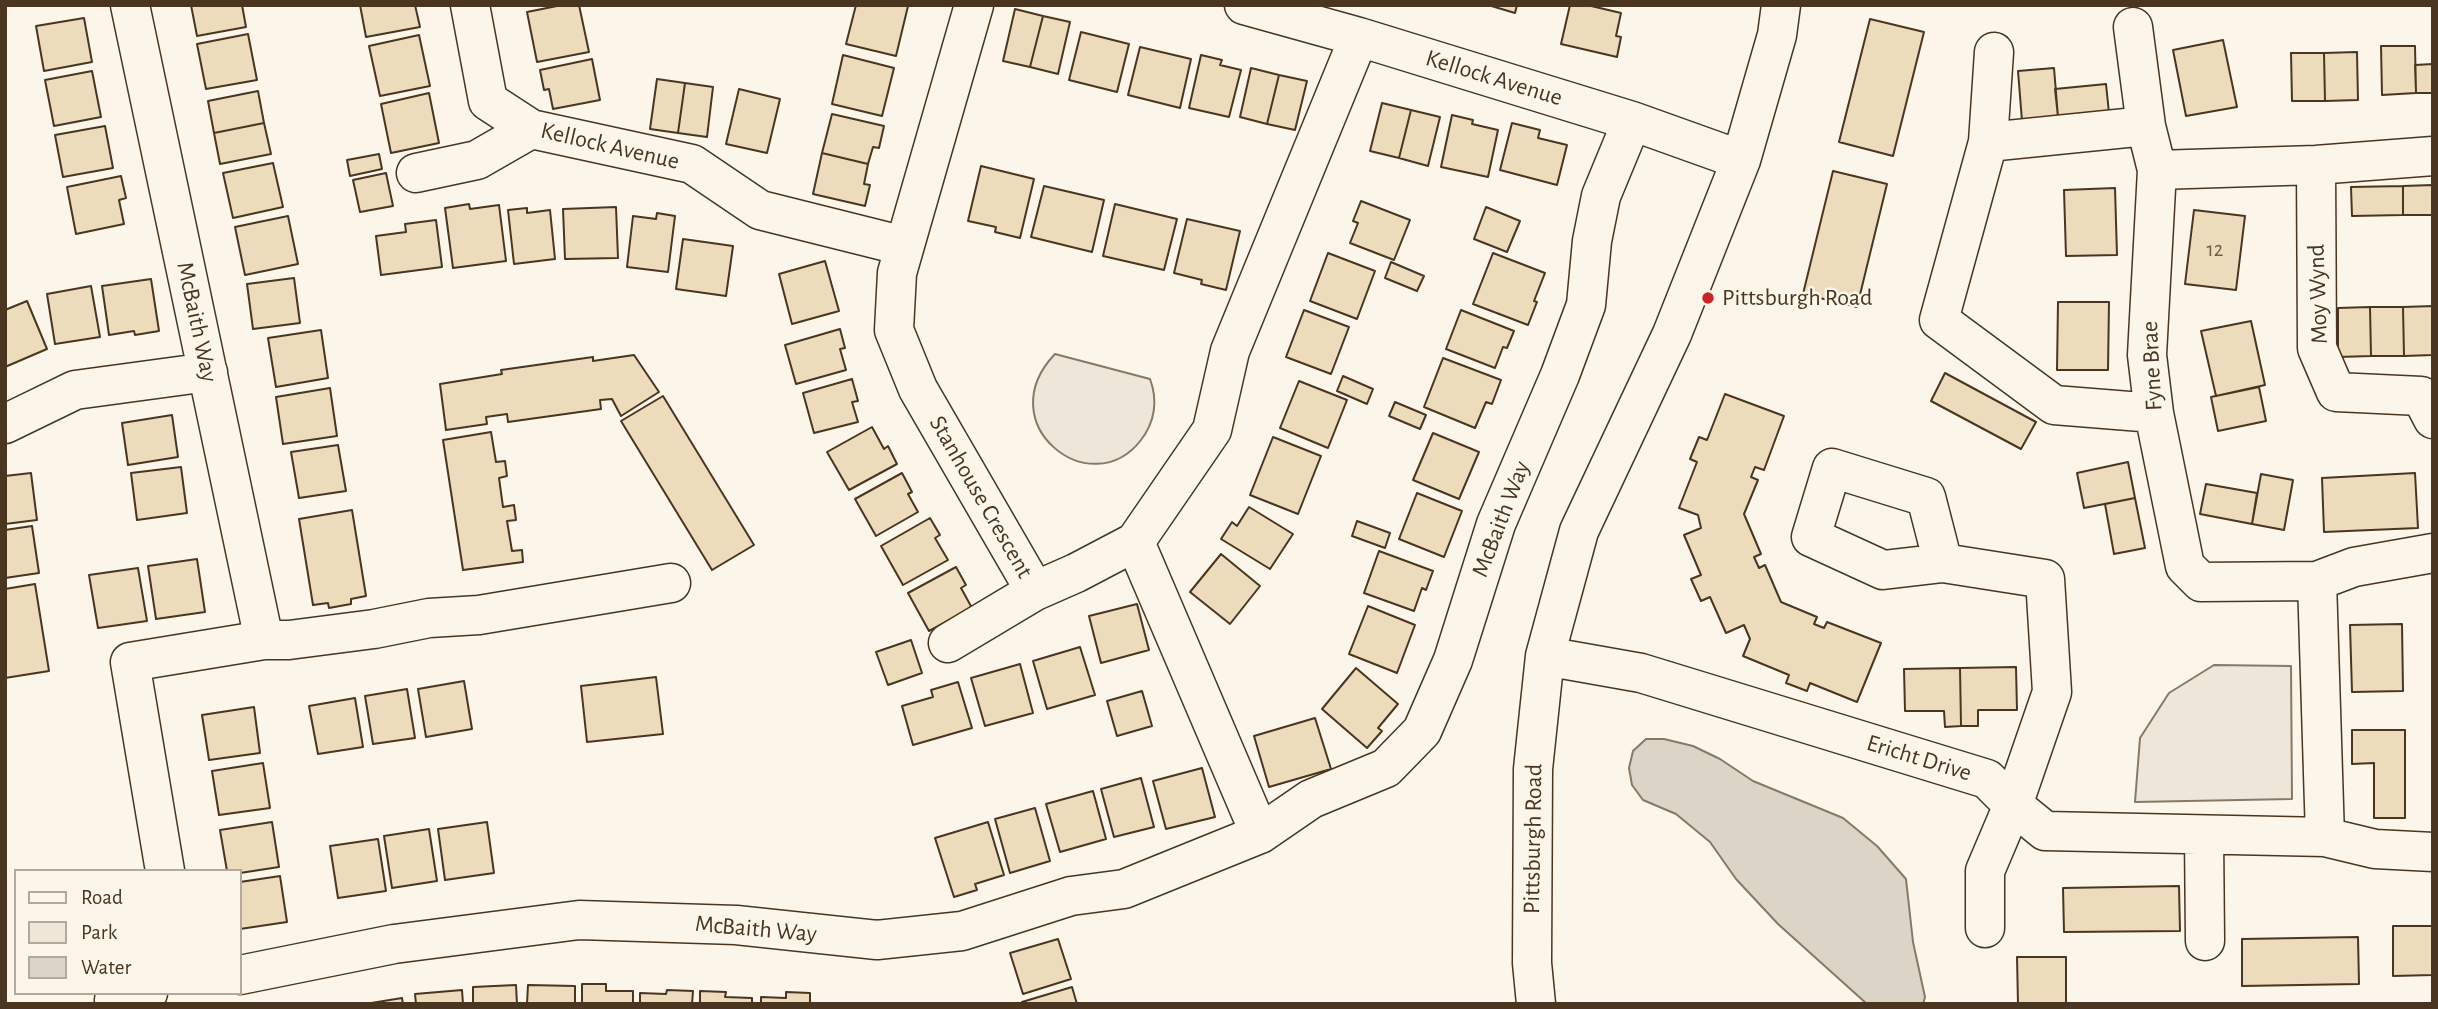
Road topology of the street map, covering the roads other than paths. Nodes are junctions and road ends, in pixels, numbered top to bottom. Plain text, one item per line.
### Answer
1 (130, 5) edge
2 (470, 5) edge
3 (974, 5) edge
4 (1244, 5) edge
5 (1781, 5) edge
6 (2133, 27) dead end
7 (1359, 37) junction
8 (1994, 52) dead end
9 (1632, 121) junction
10 (2146, 126) junction
11 (531, 129) junction
12 (1988, 142) junction
13 (2433, 156) edge
14 (1741, 160) junction
15 (2316, 165) junction
16 (2157, 170) junction
17 (416, 173) dead end
18 (904, 246) junction
19 (208, 372) junction
20 (2154, 414) junction
21 (2433, 419) edge
22 (5, 424) edge
23 (1135, 542) junction
24 (2433, 553) edge
25 (1943, 563) dead end
26 (2317, 581) junction
27 (671, 583) dead end
28 (1035, 591) junction
29 (264, 640) junction
30 (947, 643) dead end
31 (1545, 656) junction
32 (2013, 805) junction
33 (1260, 834) junction
34 (2204, 835) junction
35 (2325, 837) junction
36 (2433, 852) edge
37 (165, 869) edge
38 (1985, 928) dead end
39 (2204, 941) dead end
40 (242, 975) edge
41 (1536, 1004) edge

1 - 19 street, McBaith Way
2 - 11 street, Kellock Avenue
3 - 18 street, Stanhouse Crescent
4 - 7 street, Kellock Avenue
5 - 14 street, Pittsburgh Road
6 - 10 street, Fyne Brae
7 - 9 street, Kellock Avenue
7 - 23 street, Stanhouse Crescent
8 - 12 street
9 - 14 street, Kellock Avenue
9 - 33 street, McBaith Way
10 - 12 street
10 - 16 street, Fyne Brae
11 - 17 street
11 - 18 street, Kellock Avenue
12 - 20 street
13 - 15 street
14 - 31 street, Pittsburgh Road
15 - 16 street
15 - 21 street, Moy Wynd
16 - 20 street, Fyne Brae
18 - 28 street, Stanhouse Crescent
19 - 22 street
19 - 29 street, McBaith Way
20 - 26 street, Fyne Brae
23 - 28 street, Stanhouse Crescent
23 - 33 street
24 - 26 street
25 - 32 street
26 - 35 street
27 - 29 street
28 - 30 street
29 - 37 street
31 - 32 street, Ericht Drive
31 - 41 street, Pittsburgh Road
32 - 34 street, Ericht Drive
32 - 38 street
33 - 40 street, McBaith Way
34 - 35 street, Ericht Drive
34 - 39 street
35 - 36 street, Ericht Drive

